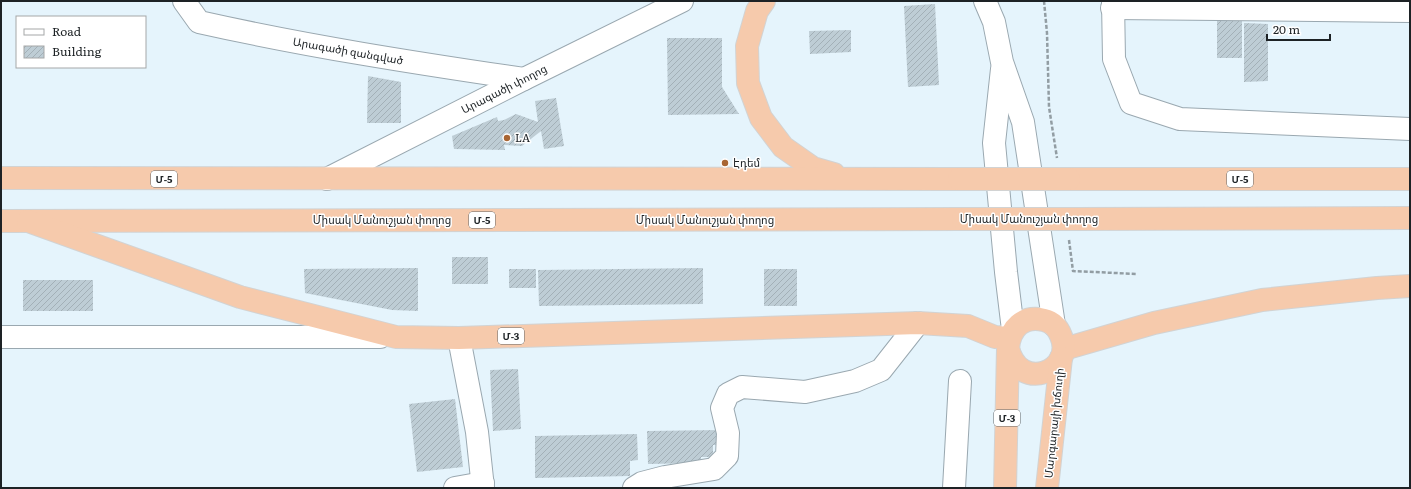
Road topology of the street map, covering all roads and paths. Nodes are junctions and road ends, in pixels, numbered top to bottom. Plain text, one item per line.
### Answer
1 (184, 1) edge
2 (682, 1) edge
3 (764, 1) edge
4 (985, 1) edge
5 (1044, 1) edge
6 (1113, 5) edge
7 (1410, 11) edge
8 (1002, 62) junction
9 (524, 79) junction
10 (1410, 129) edge
11 (1063, 170) junction
12 (1, 178) edge
13 (327, 179) junction
14 (848, 179) junction
15 (1410, 179) edge
16 (1410, 218) edge
17 (1, 221) edge
18 (28, 221) junction
19 (1069, 240) dead end
20 (1137, 274) dead end
21 (1410, 286) edge
22 (918, 323) junction
23 (1054, 325) junction
24 (396, 336) junction
25 (1, 337) edge
26 (459, 338) junction
27 (1010, 339) junction
28 (1062, 353) junction
29 (960, 381) dead end
30 (483, 486) edge
31 (455, 488) edge
32 (634, 488) edge
33 (954, 488) edge
34 (1005, 488) edge
35 (1047, 488) edge

1 - 9 street, Արագածի զանգված
2 - 9 street, Արագածի փողոց
3 - 14 highway
4 - 8 street, Մարգարայի խճուղի
5 - 11 path
6 - 7 street
6 - 10 street
8 - 23 street, Մարգարայի խճուղի
8 - 27 street, Մարգարայի խճուղի / Մ-3
9 - 13 street, Արագածի փողոց
11 - 14 highway, Մ-5, bridge
11 - 15 highway, Մ-5
12 - 13 highway, Մ-5
13 - 14 highway, Մ-5
16 - 18 highway, Միսակ Մանուշյան փողոց / Մ-5, bridge
17 - 18 highway, Միսակ Մանուշյան փողոց / Մ-5
18 - 24 highway, Մ-3
19 - 20 path
21 - 28 highway
22 - 26 highway, Մ-3
22 - 27 highway, Մ-3
22 - 32 street
23 - 27 highway
23 - 28 highway, Մարգարայի խճուղի
24 - 25 street
24 - 26 highway, Մ-3
26 - 30 street
27 - 28 highway, Մարգարայի խճուղի
27 - 34 highway, Մարգարայի խճուղի / Մ-3
28 - 35 highway, Մարգարայի խճուղի
29 - 33 street
30 - 31 street

